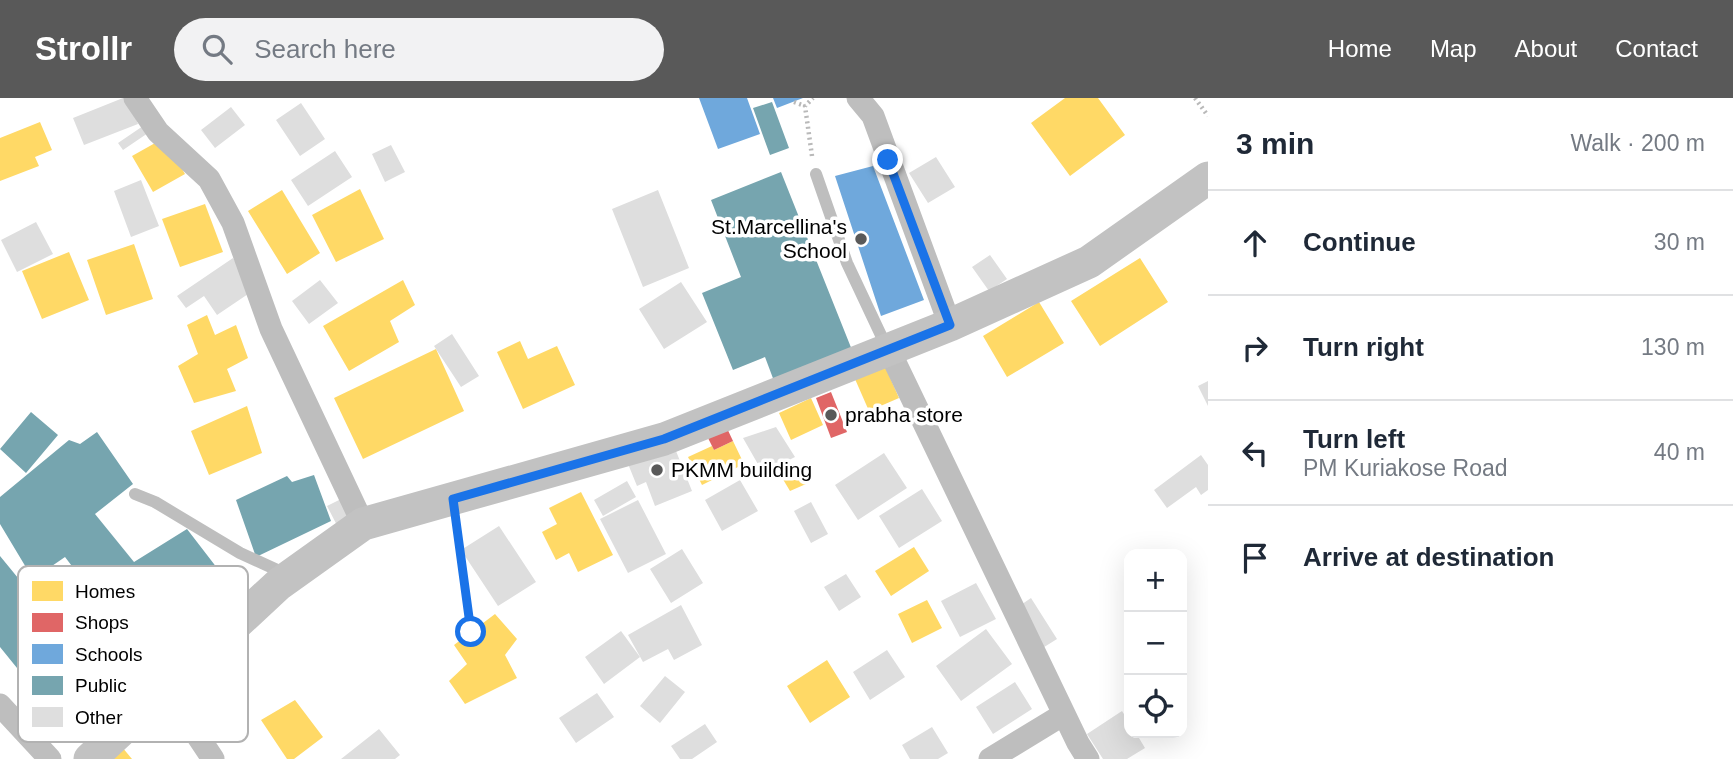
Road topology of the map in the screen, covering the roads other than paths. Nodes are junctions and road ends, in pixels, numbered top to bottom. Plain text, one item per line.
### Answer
1 (135, 98) edge
2 (858, 98) edge
3 (816, 174) dead end
4 (1208, 178) edge
5 (950, 325) junction
6 (888, 348) junction
7 (135, 494) dead end
8 (363, 524) junction
9 (290, 576) junction
10 (248, 615) edge
11 (0, 705) edge
12 (1064, 714) junction
13 (18, 724) edge
14 (34, 742) edge
15 (109, 742) edge
16 (201, 742) edge
17 (50, 759) edge
18 (90, 759) edge
19 (213, 759) edge
20 (990, 759) edge
21 (1088, 759) edge

1 - 8 street
2 - 5 street
3 - 6 lane
4 - 5 street
5 - 6 street
6 - 8 street
6 - 12 street
7 - 9 lane
8 - 9 street
9 - 10 street
11 - 13 street
12 - 20 street
12 - 21 street
14 - 17 street
15 - 18 street
16 - 19 street

